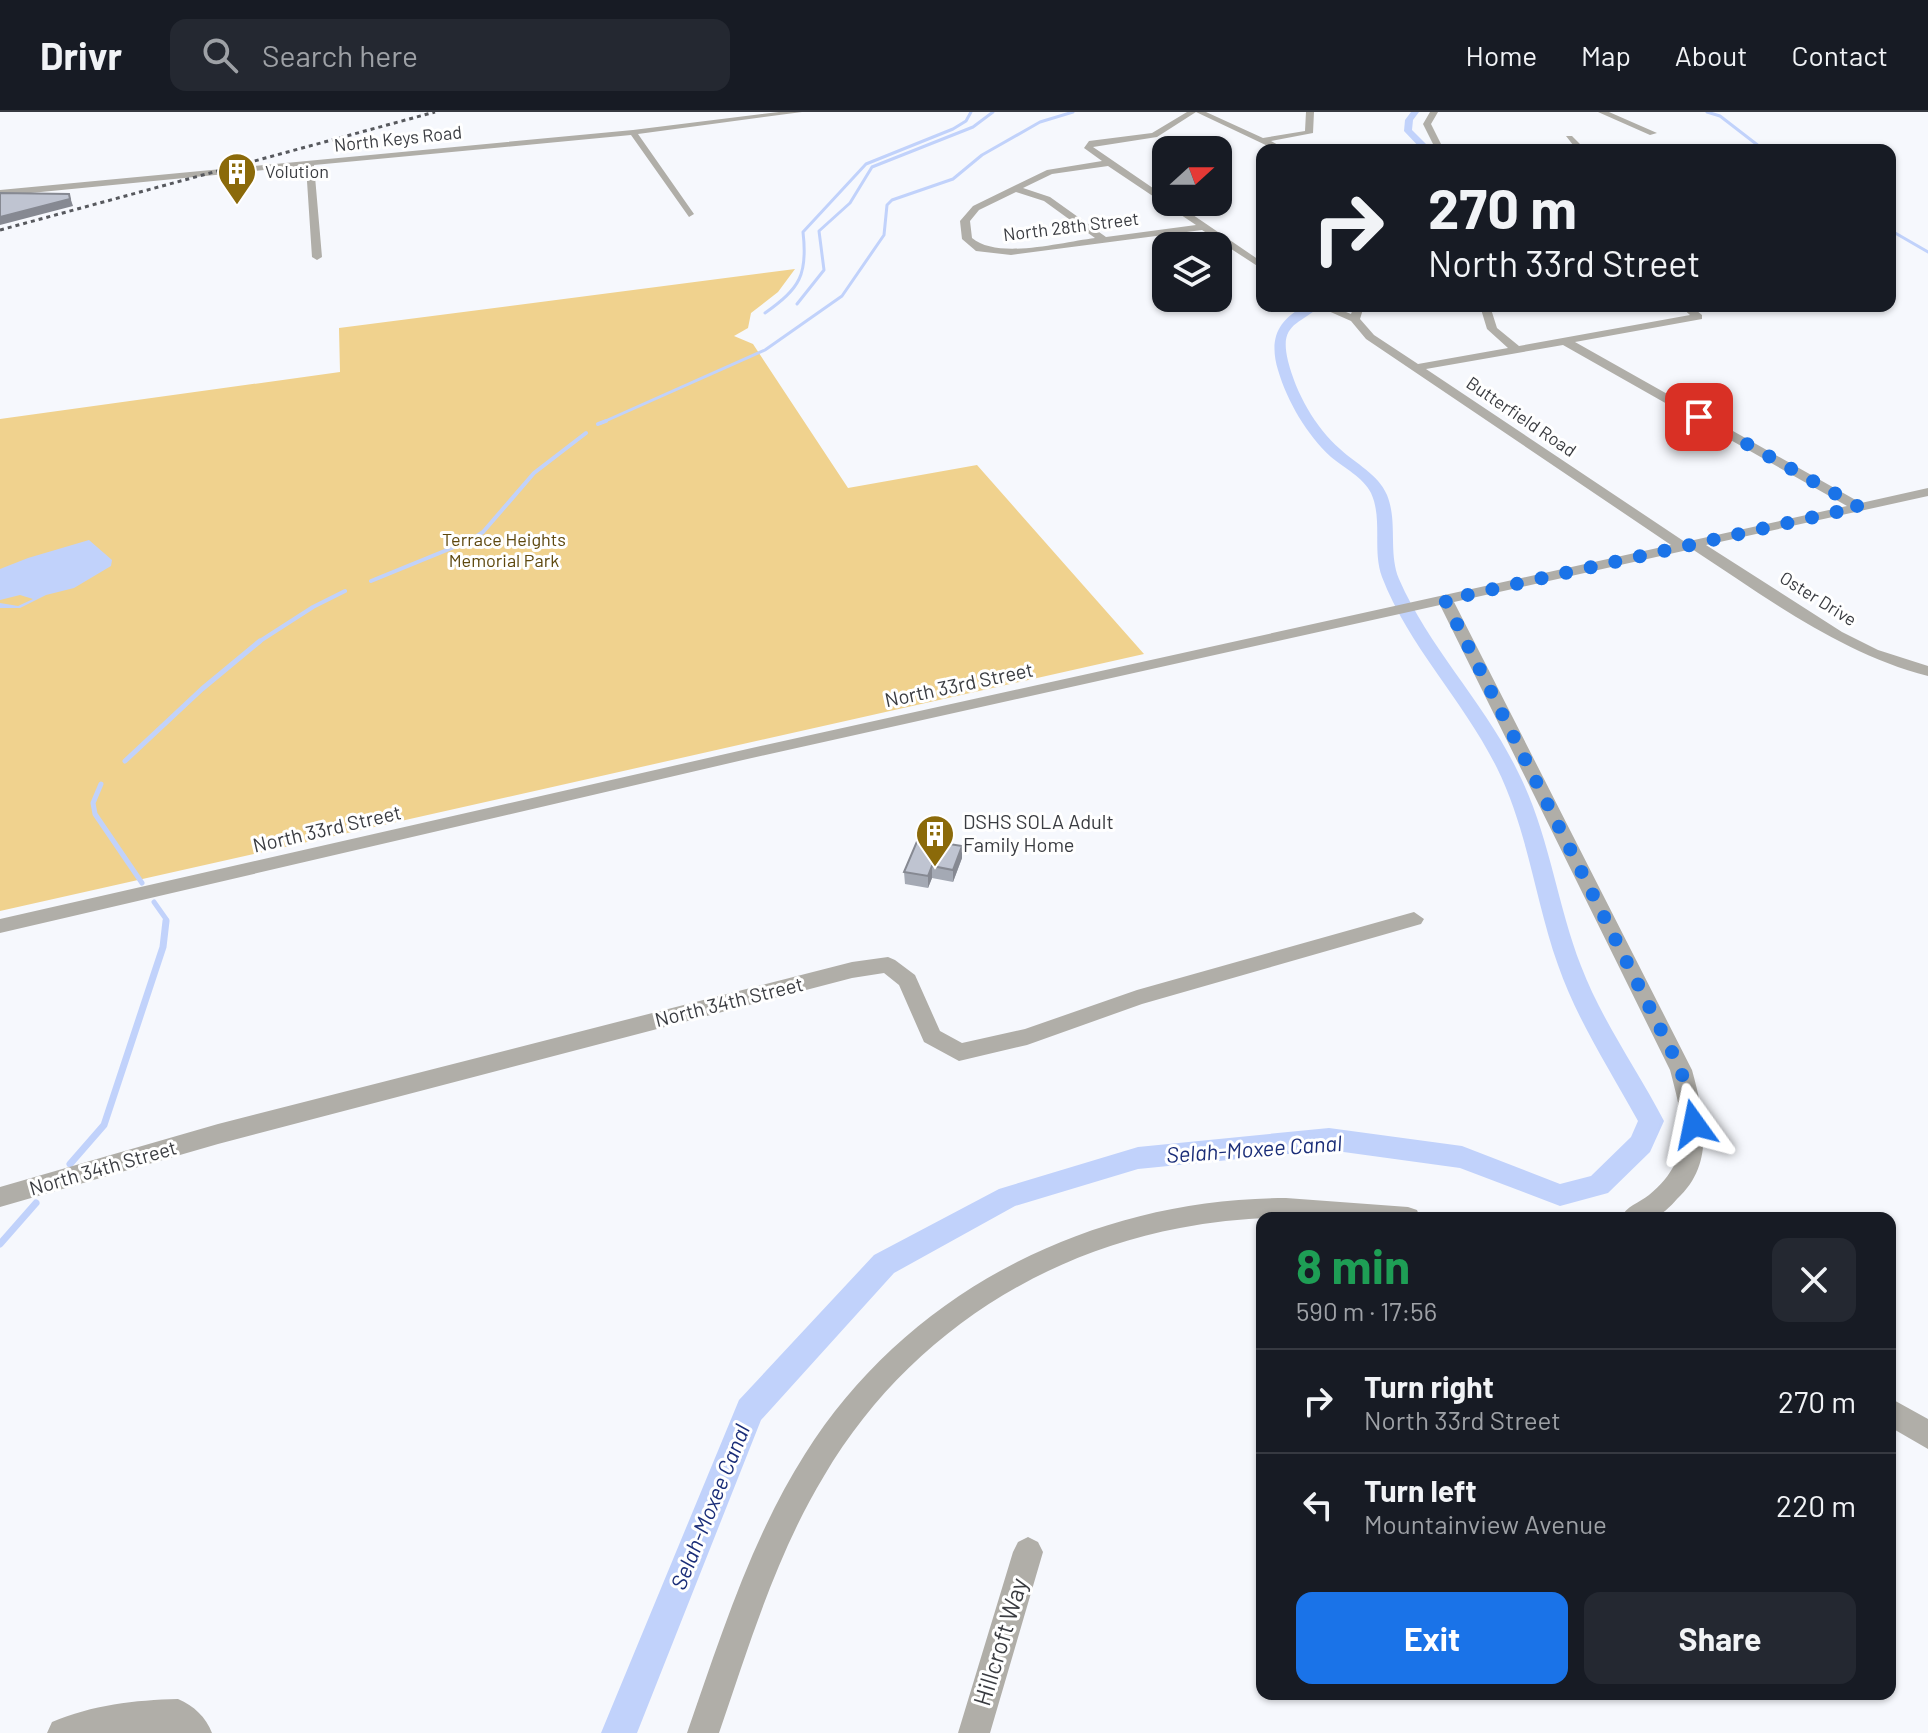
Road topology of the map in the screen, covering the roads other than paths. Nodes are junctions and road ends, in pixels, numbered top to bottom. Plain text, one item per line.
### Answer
1 (798, 112) edge
2 (1192, 112) edge
3 (1200, 112) edge
4 (1310, 112) edge
5 (1434, 112) edge
6 (1602, 112) edge
7 (633, 132) junction
8 (1653, 133) dead end
9 (1569, 138) dead end
10 (1264, 140) junction
11 (1272, 144) edge
12 (1437, 144) edge
13 (1576, 144) edge
14 (310, 163) junction
15 (1109, 163) junction
16 (1016, 189) junction
17 (0, 193) edge
18 (689, 214) dead end
19 (1203, 227) junction
20 (1104, 240) junction
21 (317, 257) dead end
22 (1256, 262) edge
23 (1357, 312) edge
24 (1487, 312) edge
25 (1692, 312) edge
26 (1566, 342) junction
27 (1517, 350) junction
28 (1415, 368) junction
29 (1928, 492) edge
30 (1859, 507) junction
31 (1690, 546) junction
32 (1445, 600) junction
33 (1928, 671) edge
34 (1414, 919) dead end
35 (0, 926) edge
36 (0, 1197) edge
37 (1350, 1212) edge
38 (1644, 1212) edge
39 (1896, 1415) edge
40 (1928, 1435) edge
41 (1028, 1552) dead end
42 (63, 1733) edge
43 (196, 1733) edge
44 (703, 1733) edge
45 (974, 1733) edge

1 - 7 street, North Keys Road
2 - 15 street
3 - 10 street
4 - 10 street
5 - 12 street
6 - 8 street
7 - 14 street, North Keys Road
7 - 18 street
9 - 13 street
10 - 11 street
14 - 17 street, North Keys Road
14 - 21 street
15 - 16 street
15 - 19 street
16 - 20 street
16 - 20 street, North 28th Street
19 - 20 street, North 28th Street
19 - 22 street
23 - 28 street, Butterfield Road
24 - 27 street
25 - 26 street
26 - 27 street
26 - 30 street
27 - 28 street
28 - 31 street, Butterfield Road
29 - 30 street, North 33rd Street
30 - 31 street, North 33rd Street
31 - 32 street, North 33rd Street
31 - 33 street, Oster Drive
32 - 35 street, North 33rd Street
32 - 38 street
34 - 36 street, North 34th Street
37 - 44 street
39 - 40 street
41 - 45 street, Hillcroft Way
42 - 43 street

